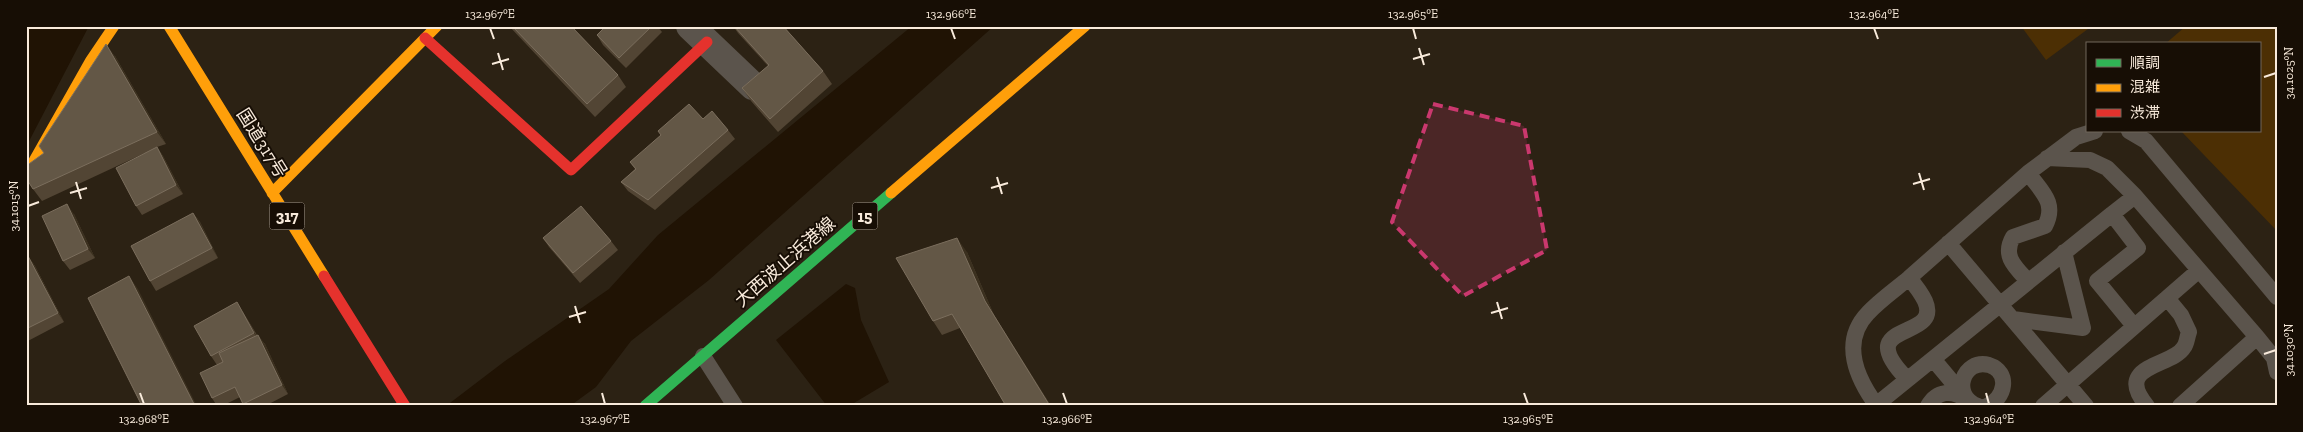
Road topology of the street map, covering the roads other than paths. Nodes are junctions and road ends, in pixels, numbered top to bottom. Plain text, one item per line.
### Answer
1 (114, 26) edge
2 (169, 26) edge
3 (437, 26) edge
4 (1085, 26) edge
5 (699, 34) edge
6 (424, 38) junction
7 (753, 86) edge
8 (2092, 132) edge
9 (2131, 132) edge
10 (2047, 158) junction
11 (2028, 173) junction
12 (26, 175) edge
13 (272, 193) junction
14 (2135, 196) junction
15 (2112, 214) junction
16 (1948, 243) junction
17 (2064, 252) junction
18 (2198, 271) junction
19 (1909, 278) junction
20 (2028, 281) junction
21 (2277, 297) edge
22 (2167, 298) junction
23 (2000, 305) junction
24 (2013, 319) junction
25 (2134, 326) junction
26 (2257, 337) junction
27 (703, 356) junction
28 (1933, 359) junction
29 (2276, 364) edge
30 (1907, 379) junction
31 (2068, 384) junction
32 (1971, 404) edge
33 (1877, 405) edge
34 (405, 406) edge
35 (645, 406) edge
36 (735, 406) edge
37 (1928, 406) edge
38 (1987, 406) edge
39 (2043, 406) edge
40 (2086, 406) edge
41 (2147, 406) edge
42 (2180, 406) edge

1 - 12 main road
2 - 13 main road, 国道317号 / 317
3 - 6 main road
4 - 27 main road, 大西波止浜港線 / 15
5 - 6 main road
5 - 7 street
6 - 13 main road
8 - 10 lane
9 - 21 lane
10 - 11 lane
10 - 14 lane
11 - 16 lane
11 - 20 lane
13 - 34 main road, 国道317号 / 317
14 - 15 lane
14 - 18 lane
15 - 17 lane
15 - 25 lane
16 - 19 lane
16 - 23 lane
17 - 20 lane
17 - 24 lane
18 - 22 lane
18 - 26 lane
19 - 30 lane
19 - 33 lane
20 - 23 lane
22 - 25 lane
22 - 41 lane
23 - 24 lane
23 - 28 lane
24 - 31 lane
25 - 31 lane
26 - 29 lane
26 - 42 lane
27 - 35 main road, 大西波止浜港線 / 15
27 - 36 lane
28 - 30 lane
28 - 32 lane
30 - 33 lane
31 - 39 lane
31 - 40 lane
32 - 37 lane
32 - 38 lane

